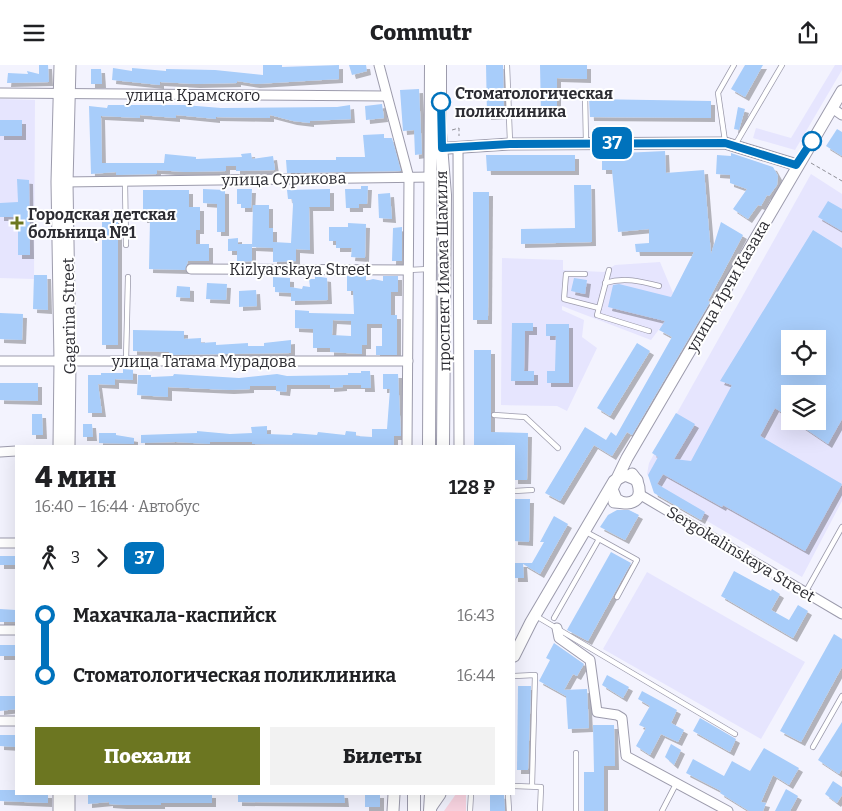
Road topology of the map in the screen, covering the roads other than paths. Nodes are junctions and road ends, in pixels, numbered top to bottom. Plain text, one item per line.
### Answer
1 (60, 65) edge
2 (70, 65) edge
3 (379, 65) edge
4 (431, 65) edge
5 (440, 65) edge
6 (507, 65) edge
7 (734, 65) edge
8 (782, 65) edge
9 (842, 91) edge
10 (0, 93) edge
11 (65, 94) junction
12 (585, 94) dead end
13 (386, 96) junction
14 (832, 108) junction
15 (842, 115) edge
16 (586, 143) junction
17 (510, 144) junction
18 (730, 144) junction
19 (458, 147) junction
20 (436, 149) junction
21 (799, 161) junction
22 (409, 177) junction
23 (438, 177) junction
24 (125, 180) junction
25 (62, 182) junction
26 (126, 245) dead end
27 (191, 269) dead end
28 (430, 269) junction
29 (408, 270) junction
30 (608, 271) dead end
31 (585, 274) dead end
32 (128, 277) dead end
33 (605, 283) junction
34 (660, 286) dead end
35 (599, 308) junction
36 (649, 331) dead end
37 (0, 361) edge
38 (65, 361) junction
39 (126, 361) junction
40 (408, 361) junction
41 (494, 415) dead end
42 (59, 445) edge
43 (68, 445) edge
44 (407, 445) edge
45 (429, 445) edge
46 (443, 445) edge
47 (459, 445) edge
48 (558, 448) dead end
49 (0, 451) edge
50 (15, 451) edge
51 (627, 458) junction
52 (637, 480) junction
53 (614, 481) junction
54 (532, 489) dead end
55 (515, 491) edge
56 (639, 494) junction
57 (621, 502) junction
58 (597, 510) junction
59 (842, 529) edge
60 (584, 531) junction
61 (599, 539) junction
62 (0, 543) edge
63 (15, 543) edge
64 (805, 593) junction
65 (617, 597) dead end
66 (842, 614) edge
67 (535, 616) junction
68 (554, 618) dead end
69 (557, 628) junction
70 (0, 630) edge
71 (15, 630) edge
72 (515, 654) edge
73 (515, 676) edge
74 (842, 695) edge
75 (0, 721) edge
76 (15, 721) edge
77 (735, 734) dead end
78 (813, 747) dead end
79 (576, 753) dead end
80 (676, 784) junction
81 (515, 786) edge
82 (532, 786) junction
83 (59, 795) edge
84 (69, 795) edge
85 (414, 795) edge
86 (431, 795) edge
87 (439, 795) edge
88 (471, 795) edge
89 (508, 795) edge
90 (430, 809) edge
91 (59, 811) edge
92 (69, 811) edge
93 (414, 811) edge
94 (470, 811) edge
95 (509, 811) edge
96 (540, 811) edge
97 (576, 811) edge
98 (662, 811) edge
99 (728, 811) edge

1 - 11 main road, Gagarina Street
2 - 11 main road, Gagarina Street
3 - 13 street
4 - 20 main road, проспект Имама Шамиля
5 - 20 main road, проспект Имама Шамиля
6 - 17 lane
7 - 18 lane
8 - 18 lane
9 - 14 main road, улица Ирчи Казака
10 - 11 street, улица Крамского
11 - 13 street, улица Крамского
11 - 25 main road, Gagarina Street
12 - 16 lane
13 - 22 street
14 - 15 street
14 - 21 main road, улица Ирчи Казака
16 - 17 main road
16 - 18 main road
17 - 19 main road
18 - 21 main road
19 - 20 main road
19 - 47 street
20 - 23 main road, проспект Имама Шамиля
21 - 51 main road, улица Ирчи Казака
22 - 23 street, улица Сурикова
22 - 24 street, улица Сурикова
22 - 29 street
23 - 28 main road, проспект Имама Шамиля
23 - 46 main road, проспект Имама Шамиля
24 - 25 street, улица Сурикова
24 - 26 lane
25 - 38 main road, Gagarina Street
27 - 29 street, Kizlyarskaya Street
28 - 29 lane
28 - 45 main road, проспект Имама Шамиля
29 - 40 street
30 - 33 lane
31 - 35 lane
32 - 39 lane
33 - 34 lane
33 - 35 lane
35 - 36 lane
37 - 38 street, улица Татама Мурадова
38 - 39 street, улица Татама Мурадова
38 - 42 main road, Gagarina Street
38 - 43 main road, Gagarina Street
39 - 40 street, улица Татама Мурадова
40 - 44 street
41 - 48 lane
49 - 50 street
51 - 52 main road
51 - 53 main road, улица Ирчи Казака
52 - 53 main road
52 - 56 main road
53 - 57 main road
53 - 58 main road, улица Ирчи Казака
54 - 55 lane
56 - 57 main road
56 - 64 street, Sergokalinskaya Street
57 - 58 main road
58 - 60 main road
59 - 64 lane
60 - 61 lane
60 - 67 main road
61 - 65 lane
61 - 68 lane
62 - 63 street
64 - 66 street, Sergokalinskaya Street
67 - 69 lane
67 - 72 main road
69 - 77 lane
69 - 80 street
70 - 71 street
73 - 82 lane
74 - 78 lane
75 - 76 street
79 - 97 lane
80 - 98 lane
80 - 99 street
81 - 82 lane
82 - 96 lane
83 - 91 main road
84 - 92 main road
85 - 93 main road
86 - 90 main road
87 - 90 main road
88 - 94 lane
89 - 95 lane

